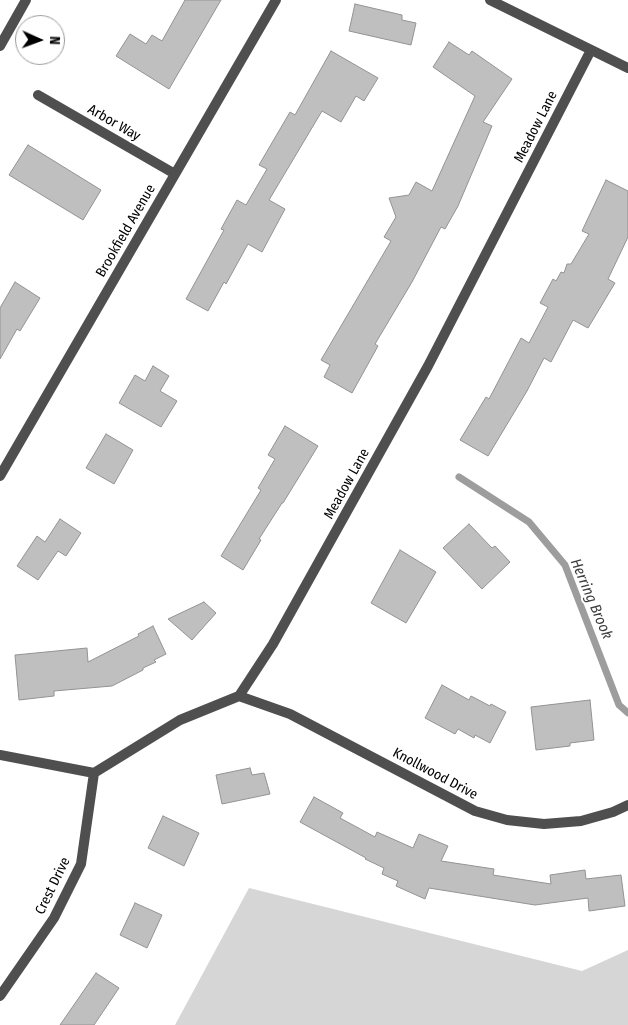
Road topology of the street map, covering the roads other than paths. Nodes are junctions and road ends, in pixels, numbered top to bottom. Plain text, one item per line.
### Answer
1 (26, 0) edge
2 (276, 0) edge
3 (490, 0) edge
4 (0, 46) edge
5 (590, 50) junction
6 (628, 68) edge
7 (38, 95) dead end
8 (175, 174) junction
9 (0, 476) edge
10 (238, 696) junction
11 (0, 755) edge
12 (94, 773) junction
13 (628, 805) edge
14 (0, 996) edge

1 - 4 street
2 - 8 street, Brookfield Avenue
3 - 5 street
5 - 6 street
5 - 10 street, Meadow Lane
7 - 8 street, Arbor Way
8 - 9 street, Brookfield Avenue
10 - 12 street
10 - 13 street, Knollwood Drive
11 - 12 street
12 - 14 street, Crest Drive

